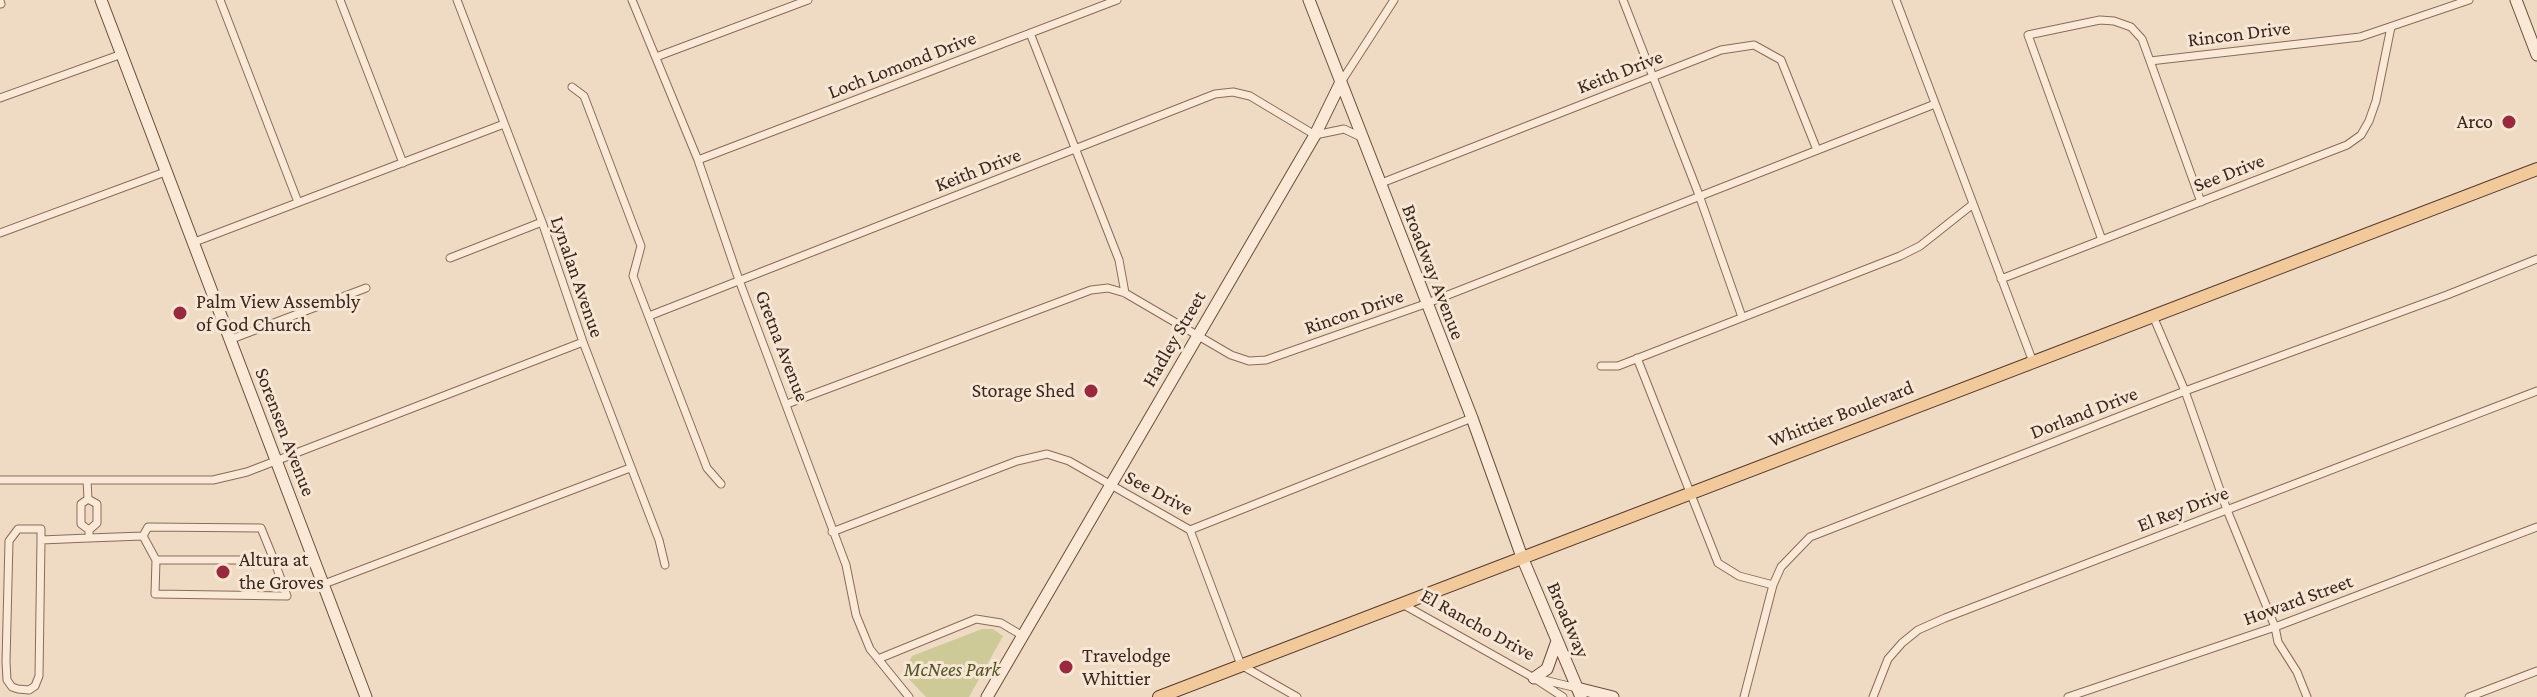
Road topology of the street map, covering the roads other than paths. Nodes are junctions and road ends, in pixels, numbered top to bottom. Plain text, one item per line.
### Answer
1 (101, 0) edge
2 (220, 0) edge
3 (340, 0) edge
4 (457, 0) edge
5 (632, 0) edge
6 (808, 0) edge
7 (1117, 0) edge
8 (1309, 0) edge
9 (1394, 0) edge
10 (1623, 0) edge
11 (1896, 0) edge
12 (2469, 0) edge
13 (2516, 0) edge
14 (2391, 27) junction
15 (1030, 33) junction
16 (122, 54) junction
17 (2537, 55) edge
18 (656, 57) junction
19 (2150, 61) junction
20 (1652, 77) junction
21 (1340, 84) junction
22 (572, 87) dead end
23 (0, 98) edge
24 (1935, 104) junction
25 (504, 124) junction
26 (1315, 135) junction
27 (1361, 137) junction
28 (1076, 149) junction
29 (1817, 150) junction
30 (698, 160) junction
31 (403, 163) junction
32 (2537, 169) edge
33 (165, 172) junction
34 (1379, 184) junction
35 (1699, 195) junction
36 (298, 202) junction
37 (2201, 202) junction
38 (1973, 204) junction
39 (542, 222) junction
40 (0, 233) edge
41 (2102, 240) junction
42 (192, 243) junction
43 (450, 258) dead end
44 (2537, 259) edge
45 (2001, 279) junction
46 (739, 280) junction
47 (366, 288) dead end
48 (1125, 293) junction
49 (1425, 304) junction
50 (649, 316) junction
51 (2153, 316) junction
52 (1742, 317) junction
53 (1198, 335) junction
54 (229, 340) junction
55 (583, 342) junction
56 (1637, 358) junction
57 (2033, 362) junction
58 (1601, 366) dead end
59 (2185, 391) junction
60 (2537, 391) edge
61 (787, 404) junction
62 (1472, 418) junction
63 (277, 459) junction
64 (630, 468) junction
65 (0, 480) edge
66 (87, 480) junction
67 (721, 484) dead end
68 (1110, 485) junction
69 (1690, 494) junction
70 (88, 499) junction
71 (2227, 510) junction
72 (81, 516) junction
73 (97, 516) junction
74 (2537, 527) edge
75 (1190, 530) junction
76 (832, 532) junction
77 (89, 534) junction
78 (143, 536) junction
79 (41, 540) junction
80 (1522, 557) junction
81 (156, 560) junction
82 (274, 560) junction
83 (665, 565) dead end
84 (324, 584) junction
85 (1773, 585) junction
86 (1404, 605) junction
87 (2275, 627) junction
88 (1023, 636) junction
89 (1557, 641) junction
90 (878, 659) junction
91 (1241, 665) junction
92 (2537, 671) edge
93 (1534, 678) junction
94 (1579, 692) edge
95 (366, 697) edge
96 (909, 697) edge
97 (987, 697) edge
98 (1159, 697) edge
99 (1297, 697) edge
100 (1563, 697) edge
101 (1613, 697) edge
102 (1744, 697) edge
103 (1873, 697) edge
104 (2068, 697) edge
105 (2307, 697) edge
106 (2469, 697) edge

1 - 16 street, Sorensen Avenue
2 - 36 street
3 - 31 street
4 - 25 street, Lynalan Avenue
5 - 18 street, Gretna Avenue
6 - 18 street
7 - 15 street, Loch Lomond Drive
8 - 21 street, Broadway Avenue
9 - 21 street, Hadley Street
10 - 20 street
11 - 24 street
12 - 14 street, Rincon Drive
13 - 17 street
14 - 19 street, Rincon Drive
14 - 37 street, See Drive
15 - 28 street
15 - 30 street, Loch Lomond Drive
16 - 23 street
16 - 33 street, Sorensen Avenue
18 - 30 street, Gretna Avenue
19 - 37 street
19 - 41 street
20 - 29 street, Keith Drive
20 - 34 street, Keith Drive
20 - 35 street
21 - 26 street, Hadley Street
21 - 27 street, Broadway Avenue
22 - 50 street
24 - 29 street, Rincon Drive
24 - 38 street
25 - 31 street
25 - 39 street, Lynalan Avenue
26 - 27 street
26 - 28 street, Keith Drive
26 - 53 street, Hadley Street
27 - 34 street, Broadway Avenue
28 - 46 street, Keith Drive
28 - 48 street
29 - 35 street, Rincon Drive
30 - 46 street, Gretna Avenue
31 - 36 street
32 - 51 main road, Whittier Boulevard
33 - 40 street
33 - 42 street, Sorensen Avenue
34 - 49 street, Broadway Avenue
35 - 49 street, Rincon Drive
35 - 52 street
36 - 42 street
37 - 41 street, See Drive
38 - 45 street
38 - 52 street
39 - 43 street
39 - 55 street, Lynalan Avenue
41 - 45 street, See Drive
42 - 54 street, Sorensen Avenue
44 - 59 street, Dorland Drive
45 - 57 street
46 - 50 street, Keith Drive
46 - 61 street, Gretna Avenue
47 - 54 street
48 - 53 street, Rincon Drive
48 - 61 street, Rincon Drive
49 - 53 street, Rincon Drive
49 - 62 street, Broadway Avenue
50 - 67 street
51 - 57 main road, Whittier Boulevard
51 - 59 street
52 - 56 street
53 - 68 street, Hadley Street
54 - 63 street, Sorensen Avenue
55 - 63 street
55 - 64 street, Lynalan Avenue
56 - 58 street
56 - 69 street
57 - 69 main road, Whittier Boulevard
59 - 71 street
59 - 85 street, Dorland Drive
60 - 71 street, El Rey Drive
61 - 76 street, Gretna Avenue
62 - 75 street, See Drive
62 - 80 street, Broadway Avenue
63 - 66 street
63 - 84 street, Sorensen Avenue
64 - 83 street, Lynalan Avenue
64 - 84 street
65 - 66 street
66 - 70 street
68 - 75 street, See Drive
68 - 76 street, See Drive
68 - 88 street, Hadley Street
69 - 80 main road, Whittier Boulevard
69 - 85 street
70 - 72 street
70 - 73 street
71 - 87 street
71 - 103 street, El Rey Drive
72 - 73 street
72 - 77 street
73 - 77 street
74 - 87 street, Howard Street
75 - 91 street
76 - 90 street, Gretna Avenue
77 - 78 street
77 - 79 street
78 - 81 street
78 - 82 street
79 - 79 street
80 - 86 main road, Whittier Boulevard
80 - 89 street, Broadway
81 - 82 street
81 - 82 street
84 - 95 street, Sorensen Avenue
85 - 102 street, Dorland Drive
86 - 91 main road, Whittier Boulevard
86 - 93 street, El Rancho Drive
87 - 104 street, Howard Street
87 - 105 street
88 - 90 street
88 - 97 street, Hadley Street
89 - 93 street
89 - 94 street, Broadway
90 - 96 street, Gretna Avenue
91 - 98 main road, Whittier Boulevard
91 - 99 street
92 - 106 street
93 - 94 street, El Rancho Drive
93 - 100 street, El Rancho Drive
94 - 101 street, El Rancho Drive

